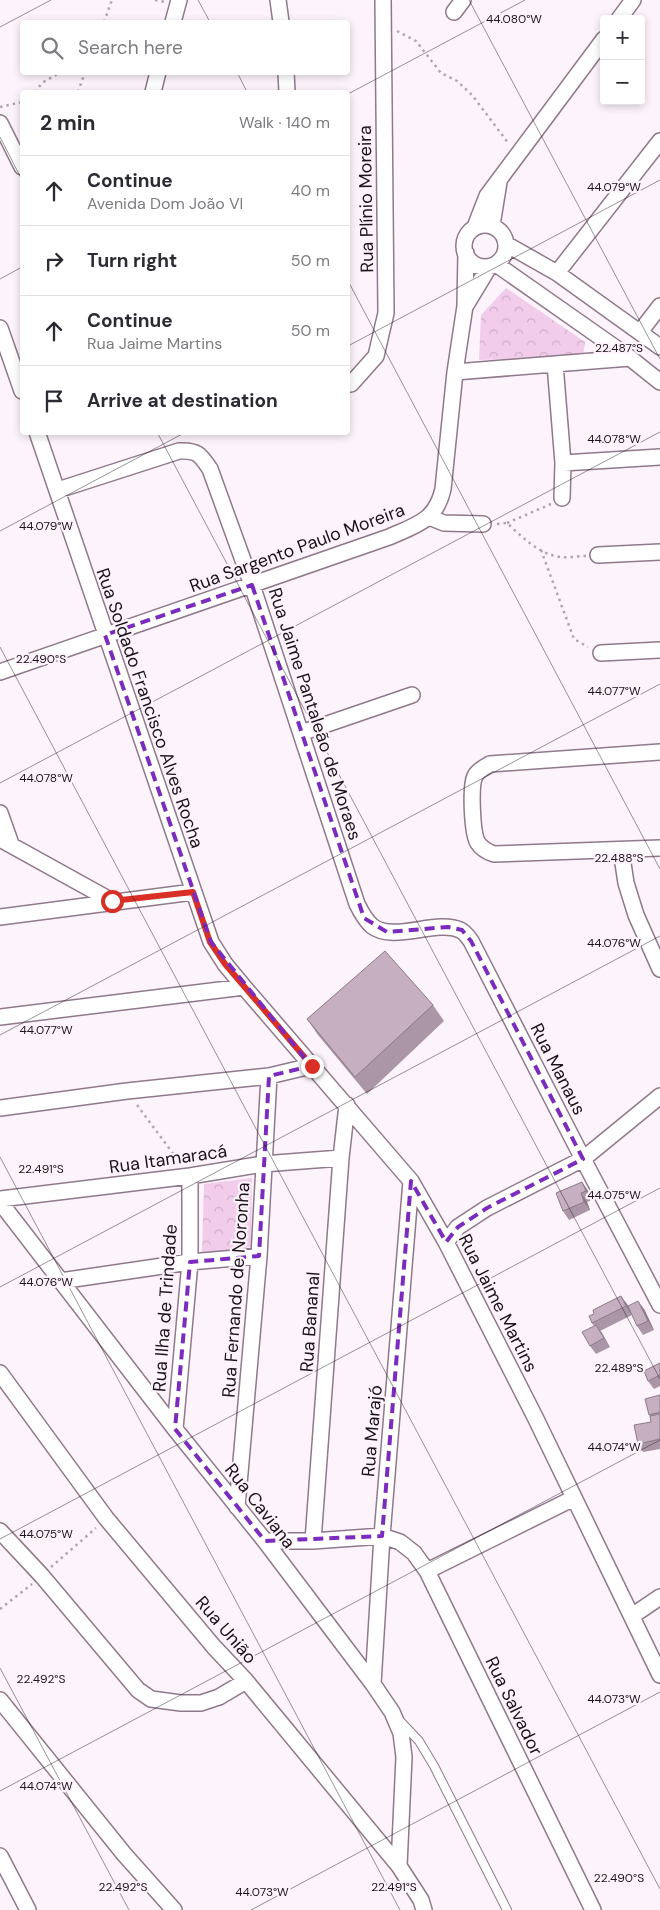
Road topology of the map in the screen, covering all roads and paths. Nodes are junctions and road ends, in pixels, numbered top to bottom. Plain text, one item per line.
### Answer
1 (112, 0) edge
2 (180, 0) edge
3 (278, 0) edge
4 (384, 0) edge
5 (633, 0) edge
6 (622, 15) edge
7 (105, 20) edge
8 (174, 20) edge
9 (282, 20) edge
10 (383, 23) junction
11 (600, 44) edge
12 (56, 75) edge
13 (84, 75) edge
14 (157, 75) edge
15 (286, 75) edge
16 (37, 90) edge
17 (79, 90) edge
18 (154, 90) edge
19 (287, 90) edge
20 (20, 102) edge
21 (0, 107) edge
22 (0, 122) edge
23 (660, 142) edge
24 (517, 156) junction
25 (20, 163) edge
26 (500, 180) junction
27 (492, 226) junction
28 (475, 227) junction
29 (506, 244) junction
30 (466, 253) junction
31 (492, 265) junction
32 (557, 273) junction
33 (466, 306) junction
34 (660, 306) edge
35 (0, 328) edge
36 (640, 332) junction
37 (660, 347) edge
38 (630, 358) junction
39 (555, 364) junction
40 (455, 372) junction
41 (660, 382) edge
42 (350, 384) edge
43 (20, 385) edge
44 (38, 435) edge
45 (660, 456) edge
46 (563, 463) junction
47 (58, 490) junction
48 (562, 498) joint
49 (429, 517) junction
50 (482, 524) joint
51 (506, 524) junction
52 (541, 550) junction
53 (660, 552) edge
54 (598, 556) joint
55 (252, 585) junction
56 (106, 635) junction
57 (660, 650) edge
58 (601, 653) joint
59 (0, 672) edge
60 (412, 695) dead end
61 (301, 733) junction
62 (660, 752) edge
63 (0, 813) edge
64 (5, 842) edge
65 (660, 848) edge
66 (621, 850) junction
67 (193, 892) junction
68 (112, 901) junction
69 (0, 917) edge
70 (373, 927) joint
71 (660, 969) edge
72 (244, 987) junction
73 (0, 1017) edge
74 (312, 1066) junction
75 (269, 1076) junction
76 (127, 1091) junction
77 (660, 1096) edge
78 (347, 1105) junction
79 (0, 1108) edge
80 (341, 1158) junction
81 (583, 1159) junction
82 (263, 1164) junction
83 (190, 1176) junction
84 (411, 1180) junction
85 (0, 1200) edge
86 (446, 1242) junction
87 (260, 1256) junction
88 (190, 1262) junction
89 (60, 1282) junction
90 (660, 1305) edge
91 (0, 1373) edge
92 (175, 1429) junction
93 (574, 1498) junction
94 (237, 1507) junction
95 (106, 1518) junction
96 (0, 1530) edge
97 (382, 1536) junction
98 (265, 1541) junction
99 (313, 1541) junction
100 (427, 1571) junction
101 (42, 1576) junction
102 (660, 1597) edge
103 (0, 1609) edge
104 (632, 1616) junction
105 (660, 1675) edge
106 (246, 1681) junction
107 (373, 1684) junction
108 (0, 1700) edge
109 (392, 1712) junction
110 (0, 1856) edge
111 (400, 1866) junction
112 (4, 1870) edge
113 (28, 1910) edge
114 (174, 1910) edge
115 (424, 1910) edge
116 (506, 1910) edge
117 (593, 1910) edge

1 - 7 path
2 - 8 street
3 - 9 street
4 - 10 street, Rua Plínio Moreira
5 - 6 street
10 - 24 path
10 - 42 street, Rua Plínio Moreira
11 - 24 street
12 - 16 path
13 - 17 path
14 - 18 street
15 - 19 street
20 - 21 path
22 - 25 street
23 - 32 street
24 - 26 street
26 - 27 street
26 - 28 street
27 - 28 street
27 - 29 street
28 - 30 street
29 - 31 street
29 - 32 street
30 - 31 street
30 - 33 street, Rua Sargento Paulo Moreira
31 - 33 street, Rua Sargento Paulo Moreira
31 - 38 street
32 - 36 street
33 - 40 street, Rua Sargento Paulo Moreira
34 - 36 street
35 - 43 street
36 - 37 street
38 - 39 street
38 - 41 street
39 - 40 street
39 - 46 street
40 - 49 street, Rua Sargento Paulo Moreira
44 - 47 street, Rua Soldado Francisco Alves Rocha
45 - 46 street
46 - 48 street
47 - 55 street, Rua Jaime Pantaleão de Moraes
47 - 56 street, Rua Soldado Francisco Alves Rocha
48 - 51 path
49 - 50 street
49 - 55 street, Rua Sargento Paulo Moreira
50 - 51 path
51 - 52 path
52 - 54 path
52 - 58 path
53 - 54 street
55 - 56 street, Rua Sargento Paulo Moreira
55 - 61 street, Rua Jaime Pantaleão de Moraes
56 - 59 street, Rua Sargento Paulo Moreira
56 - 67 street, Rua Soldado Francisco Alves Rocha
57 - 58 street
60 - 61 street
61 - 70 street, Rua Jaime Pantaleão de Moraes
62 - 66 street
63 - 64 street
64 - 68 street
65 - 66 street
66 - 71 street
67 - 68 street
67 - 72 street, Rua Soldado Francisco Alves Rocha
68 - 69 street
70 - 81 street, Rua Manaus
72 - 73 street
72 - 74 street, Rua Jaime Martins
74 - 75 street
74 - 78 street, Rua Jaime Martins
75 - 76 street
75 - 82 street, Rua Fernando de Noronha
76 - 79 street
76 - 83 path
77 - 81 street
78 - 80 street, Rua Bananal
78 - 84 street, Rua Jaime Martins
80 - 82 street, Rua Itamaracá
80 - 99 street, Rua Bananal
81 - 86 street
81 - 90 street, Rua Manaus
82 - 83 street, Rua Itamaracá
82 - 87 street, Rua Fernando de Noronha
83 - 85 street, Rua Itamaracá
83 - 88 street, Rua Ilha de Trindade
84 - 86 street, Rua Jaime Martins
84 - 97 street, Rua Marajó
85 - 89 street, Rua Caviana
86 - 93 street, Rua Jaime Martins
87 - 88 street
87 - 94 street, Rua Fernando de Noronha
88 - 89 street
88 - 92 street, Rua Ilha de Trindade
89 - 92 street, Rua Caviana
91 - 95 street, Rua União
92 - 94 street, Rua Caviana
93 - 100 street
93 - 104 street, Rua Jaime Martins
94 - 98 street, Rua Caviana
95 - 101 path
95 - 106 street, Rua União
96 - 101 street
97 - 99 street
97 - 100 street, Rua Salvador
97 - 107 street, Rua Marajó
98 - 99 street
98 - 107 street, Rua Caviana
100 - 117 street, Rua Salvador
101 - 103 path
101 - 106 street
102 - 104 street
104 - 105 street, Rua Jaime Martins
106 - 111 street, Rua União
107 - 109 street, Rua Caviana
108 - 114 street
109 - 111 street, Rua Caviana
109 - 116 lane
110 - 112 street
111 - 115 street, Rua União
112 - 113 street

